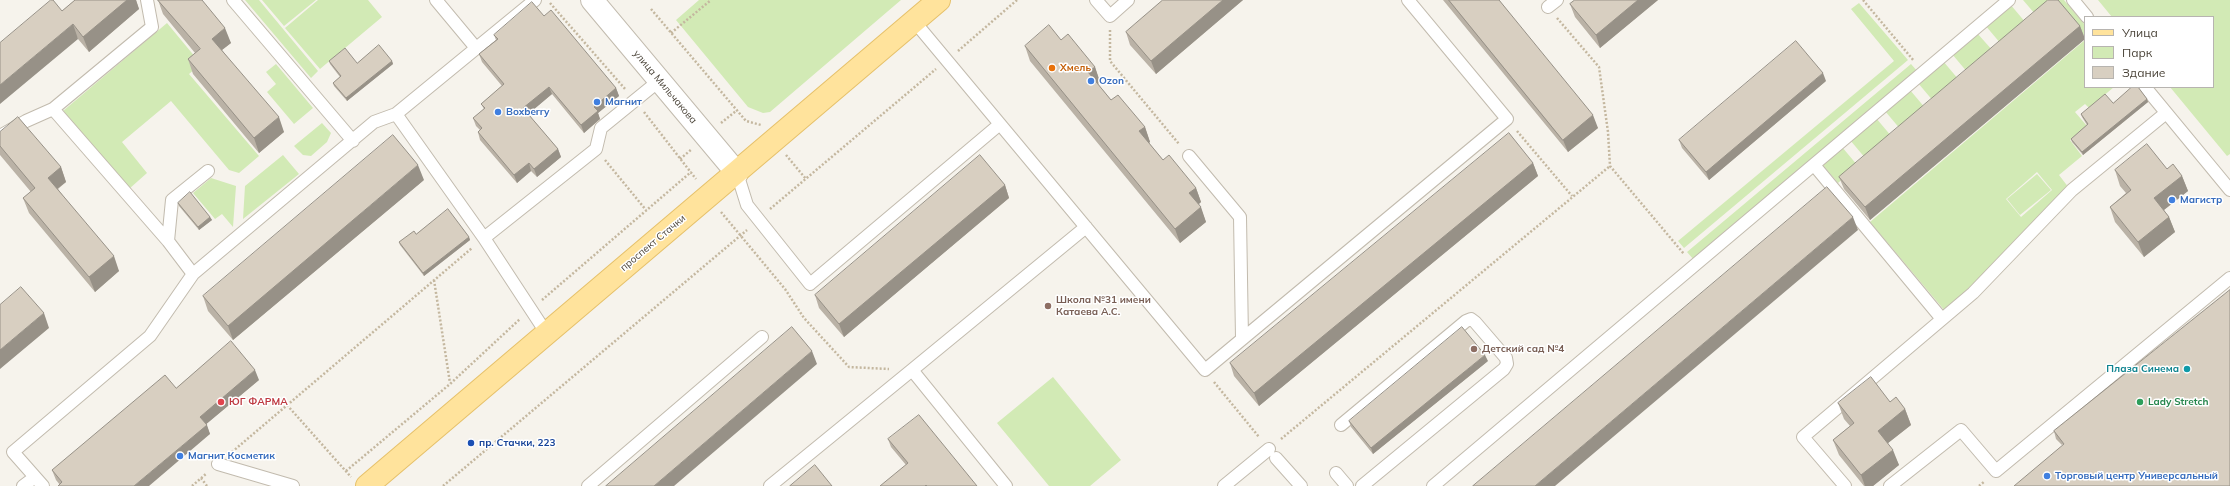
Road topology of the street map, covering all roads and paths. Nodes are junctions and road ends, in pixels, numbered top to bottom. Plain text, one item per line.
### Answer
1 (147, 0) edge
2 (233, 0) edge
3 (436, 0) edge
4 (535, 0) edge
5 (592, 0) edge
6 (712, 0) edge
7 (938, 0) edge
8 (1017, 0) edge
9 (1096, 0) edge
10 (1128, 0) edge
11 (1408, 0) edge
12 (1862, 0) edge
13 (2009, 0) edge
14 (2073, 0) edge
15 (1552, 4) edge
16 (651, 9) dead end
17 (1110, 16) junction
18 (2086, 16) edge
19 (914, 21) junction
20 (671, 33) junction
21 (476, 48) junction
22 (946, 61) junction
23 (1924, 72) junction
24 (660, 80) junction
25 (2146, 88) edge
26 (53, 109) junction
27 (2166, 113) junction
28 (396, 114) junction
29 (1507, 119) junction
30 (746, 121) dead end
31 (1000, 124) junction
32 (0, 136) edge
33 (353, 141) junction
34 (596, 149) junction
35 (1189, 156) joint
36 (1814, 165) junction
37 (1610, 166) junction
38 (208, 171) dead end
39 (737, 173) junction
40 (2230, 190) edge
41 (1572, 196) junction
42 (646, 210) dead end
43 (758, 220) junction
44 (1086, 227) junction
45 (484, 238) junction
46 (168, 241) junction
47 (1694, 266) junction
48 (193, 274) junction
49 (2230, 278) edge
50 (434, 280) junction
51 (1942, 319) junction
52 (547, 334) junction
53 (762, 337) dead end
54 (1242, 338) junction
55 (912, 370) junction
56 (1205, 370) junction
57 (450, 384) dead end
58 (287, 405) junction
59 (1341, 425) dead end
60 (1272, 453) junction
61 (218, 464) junction
62 (1336, 473) dead end
63 (201, 478) junction
64 (39, 481) edge
65 (361, 484) edge
66 (23, 486) edge
67 (192, 486) edge
68 (207, 486) edge
69 (293, 486) edge
70 (443, 486) edge
71 (588, 486) edge
72 (770, 486) edge
73 (1006, 486) edge
74 (1224, 486) edge
75 (1301, 486) edge
76 (1347, 486) edge
77 (1362, 486) edge
78 (1434, 486) edge
79 (1845, 486) edge
80 (1890, 486) edge

1 - 26 lane
2 - 33 lane
3 - 21 lane
4 - 21 lane
5 - 24 street, улица Мильчакова
6 - 20 path
7 - 19 main road, проспект Стачки
8 - 22 path
9 - 17 lane
10 - 17 lane
11 - 29 lane
12 - 23 path
13 - 23 lane
14 - 18 lane
15 - 37 path
16 - 20 path
17 - 35 path
19 - 22 lane
19 - 39 main road, проспект Стачки
20 - 30 path
21 - 28 lane
22 - 31 lane
22 - 43 path
23 - 36 lane
24 - 34 lane
24 - 39 street, улица Мильчакова
25 - 27 lane
26 - 32 lane
26 - 46 lane
27 - 40 lane
27 - 51 lane
28 - 33 lane
28 - 45 lane
29 - 41 path
29 - 54 lane
31 - 43 lane
31 - 44 lane
33 - 48 lane
34 - 42 path
34 - 45 lane
35 - 54 lane
36 - 47 lane
36 - 51 lane
37 - 41 path
37 - 47 path
38 - 46 lane
39 - 43 lane
39 - 52 main road, проспект Стачки
41 - 60 path
43 - 70 path
44 - 55 lane
44 - 56 lane
45 - 50 path
45 - 52 lane
46 - 48 lane
47 - 78 lane
48 - 64 lane
49 - 80 lane
50 - 57 path
50 - 58 path
51 - 79 lane
52 - 65 main road, проспект Стачки
53 - 71 lane
54 - 56 lane
55 - 72 lane
55 - 73 lane
56 - 60 path
58 - 61 path
58 - 65 path
59 - 77 lane
60 - 74 lane
60 - 75 lane
61 - 63 path
61 - 69 lane
62 - 76 lane
63 - 67 path
63 - 68 path
64 - 66 lane

